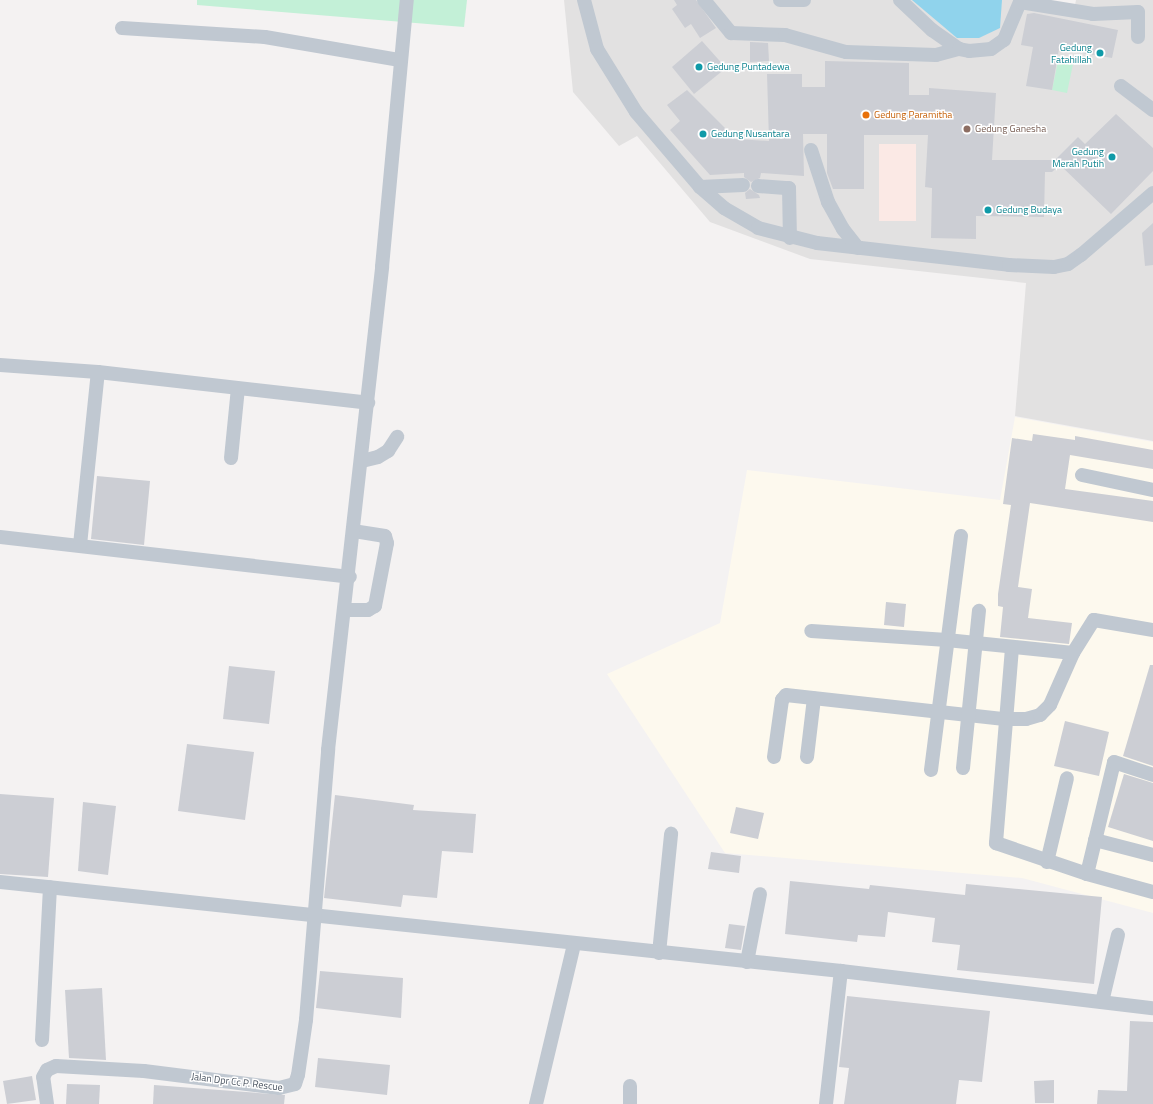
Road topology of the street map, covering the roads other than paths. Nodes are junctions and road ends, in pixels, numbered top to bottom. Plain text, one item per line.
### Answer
1 (407, 0) edge
2 (584, 0) edge
3 (704, 0) edge
4 (780, 0) edge
5 (804, 0) edge
6 (900, 0) edge
7 (1019, 1) edge
8 (122, 28) dead end
9 (1138, 37) dead end
10 (959, 49) junction
11 (400, 60) junction
12 (1121, 86) dead end
13 (1153, 110) edge
14 (811, 150) dead end
15 (743, 185) dead end
16 (758, 186) dead end
17 (700, 187) junction
18 (1153, 193) edge
19 (790, 238) junction
20 (858, 248) junction
21 (0, 365) edge
22 (98, 372) junction
23 (238, 388) junction
24 (368, 403) junction
25 (397, 437) dead end
26 (231, 458) dead end
27 (362, 461) junction
28 (1082, 475) dead end
29 (1153, 490) edge
30 (354, 531) junction
31 (961, 536) dead end
32 (0, 537) edge
33 (80, 545) junction
34 (350, 577) junction
35 (346, 610) junction
36 (979, 611) dead end
37 (1153, 630) edge
38 (811, 631) dead end
39 (947, 640) junction
40 (976, 643) junction
41 (1012, 648) junction
42 (1073, 653) junction
43 (814, 698) junction
44 (938, 712) junction
45 (969, 716) junction
46 (1005, 719) junction
47 (774, 757) dead end
48 (807, 757) dead end
49 (963, 768) dead end
50 (931, 770) dead end
51 (1153, 775) edge
52 (1067, 778) dead end
53 (671, 834) dead end
54 (1095, 840) junction
55 (1153, 855) edge
56 (1047, 862) junction
57 (1087, 874) junction
58 (0, 882) edge
59 (50, 887) junction
60 (1153, 892) edge
61 (760, 894) dead end
62 (312, 917) junction
63 (1118, 935) dead end
64 (574, 945) junction
65 (659, 953) junction
66 (747, 962) junction
67 (841, 972) junction
68 (1102, 1002) junction
69 (1153, 1008) edge
70 (42, 1040) dead end
71 (630, 1086) dead end
72 (47, 1104) edge
73 (536, 1104) edge
74 (630, 1104) edge
75 (826, 1104) edge

1 - 11 street
2 - 17 street
3 - 10 street
4 - 5 street
6 - 10 street
7 - 9 street
7 - 10 street
8 - 11 street
11 - 24 street
12 - 13 street
14 - 20 street
15 - 17 street
16 - 19 street
17 - 19 street
18 - 20 street
19 - 20 street
21 - 22 street
22 - 23 street
22 - 33 street
23 - 24 street
23 - 26 street
24 - 27 street
25 - 27 street
27 - 30 street
28 - 29 street
30 - 34 street
30 - 35 street
31 - 39 street
32 - 33 street
33 - 34 street
34 - 35 street
35 - 62 street
36 - 40 street
37 - 42 street
38 - 39 street
39 - 40 street
39 - 44 street
40 - 41 street
40 - 45 street
41 - 42 street
41 - 46 street
42 - 46 street
43 - 44 street
43 - 47 street
43 - 48 street
44 - 45 street
44 - 50 street
45 - 46 street
45 - 49 street
46 - 56 street
51 - 54 street
52 - 56 street
53 - 65 street
54 - 55 street
54 - 57 street
56 - 57 street
57 - 60 street
58 - 59 street
59 - 62 street
59 - 70 street
61 - 66 street
62 - 64 street
62 - 72 street, Jalan Dpr Cc P. Rescue
63 - 68 street
64 - 65 street
64 - 73 street
65 - 66 street
66 - 67 street
67 - 68 street
67 - 75 street
68 - 69 street
71 - 74 street

